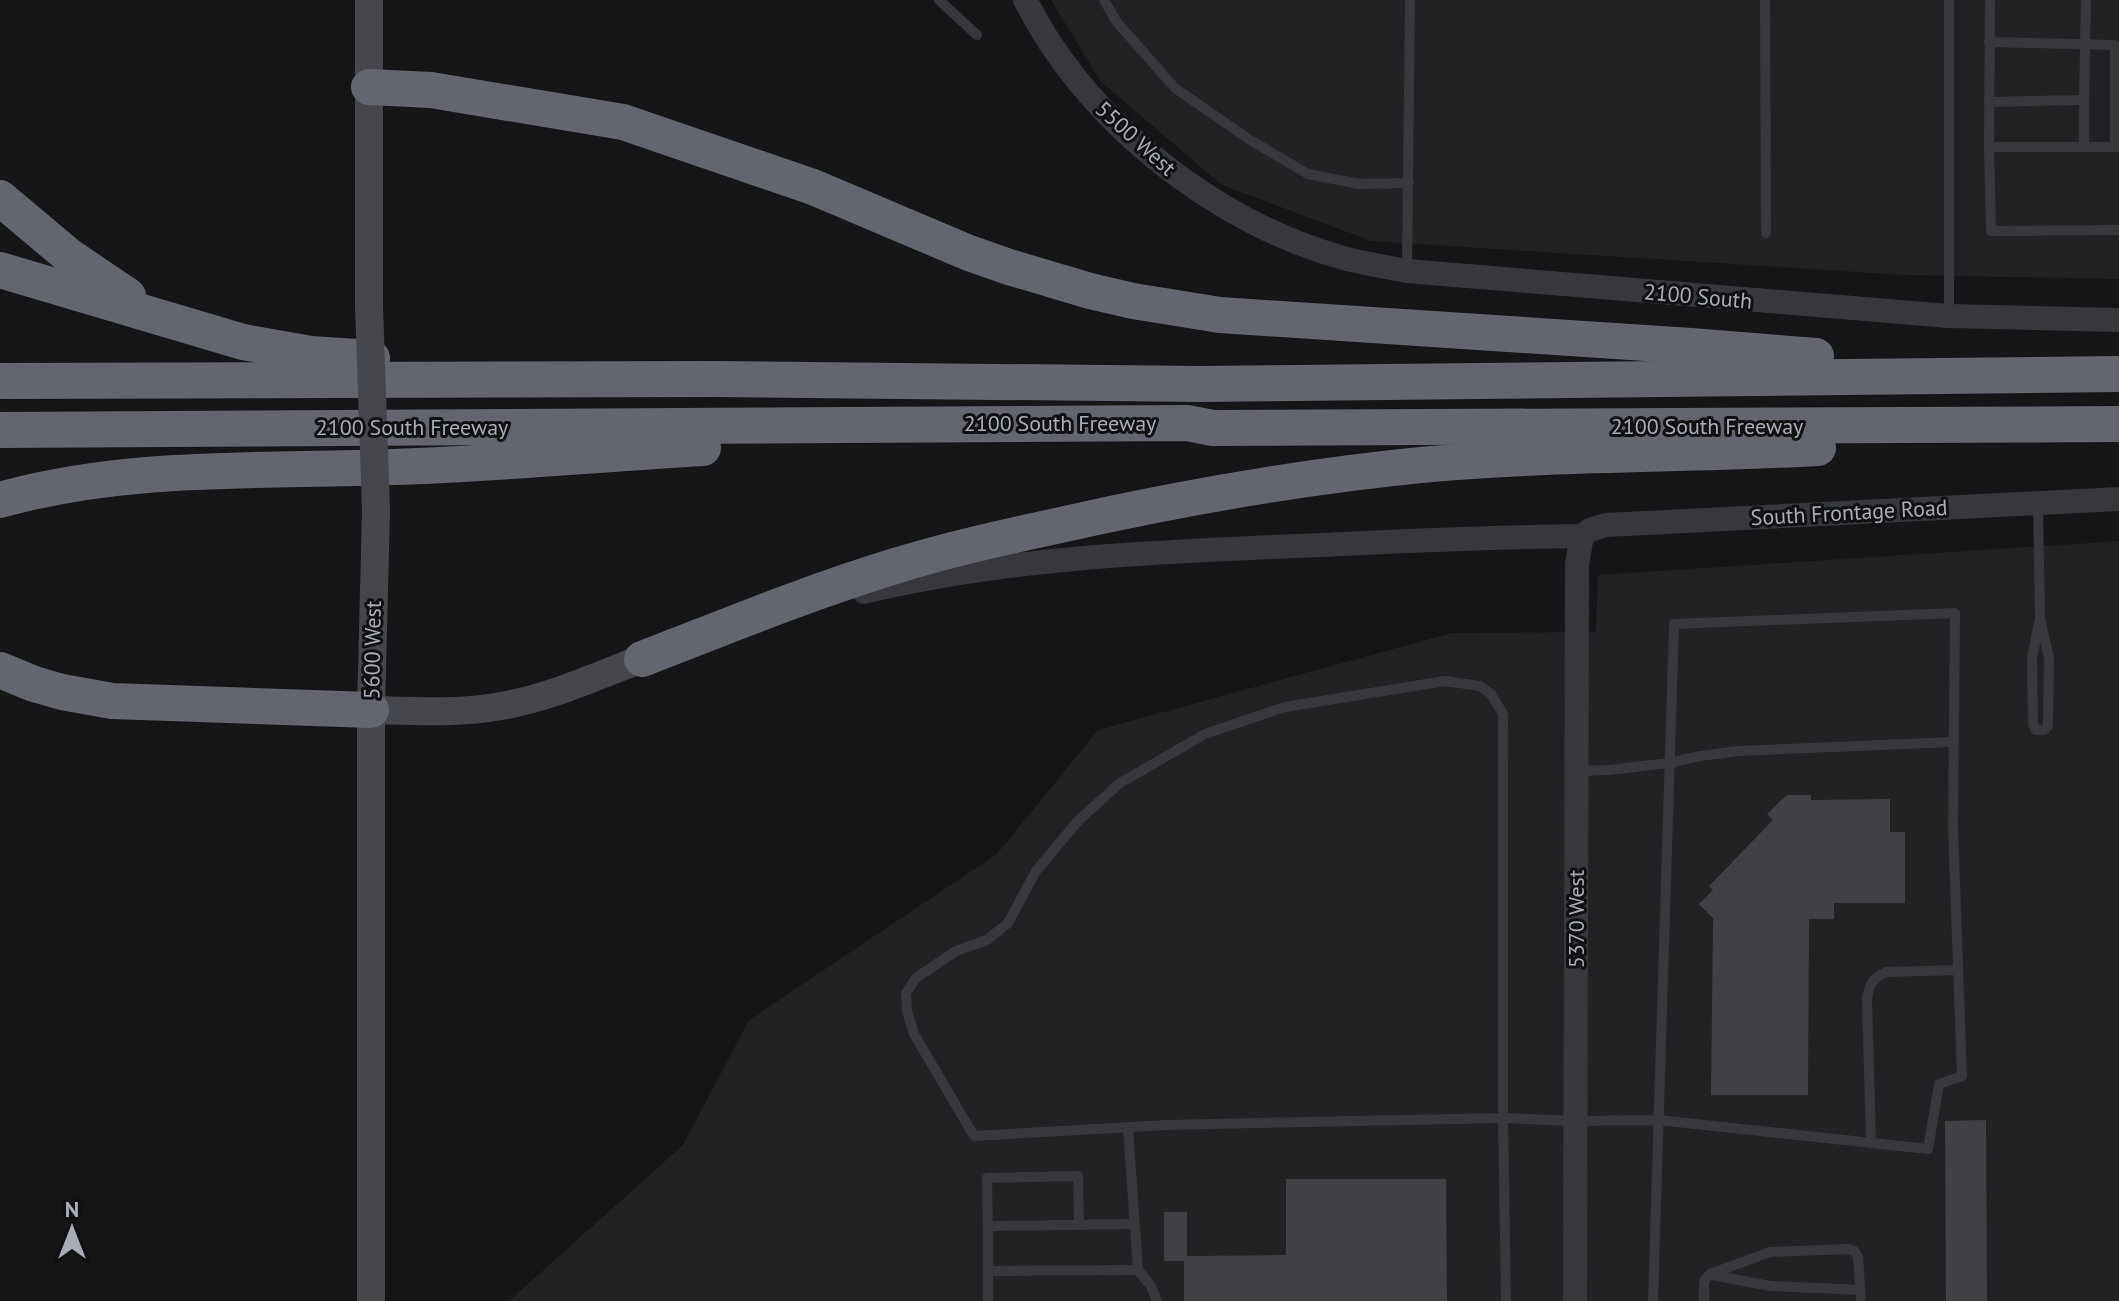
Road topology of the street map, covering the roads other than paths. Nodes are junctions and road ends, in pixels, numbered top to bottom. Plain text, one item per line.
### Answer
1 (369, 0) edge
2 (939, 0) edge
3 (1025, 0) edge
4 (1104, 0) edge
5 (1410, 0) edge
6 (1765, 0) edge
7 (1949, 0) edge
8 (1990, 0) edge
9 (2086, 0) edge
10 (977, 35) dead end
11 (1989, 42) junction
12 (2085, 45) junction
13 (369, 87) junction
14 (2084, 100) junction
15 (1989, 102) junction
16 (1989, 147) junction
17 (2084, 147) junction
18 (2117, 147) edge
19 (1409, 183) junction
20 (0, 198) edge
21 (2119, 230) edge
22 (1766, 233) dead end
23 (1283, 236) joint
24 (0, 270) edge
25 (1407, 271) junction
26 (1949, 316) junction
27 (2119, 320) edge
28 (179, 322) junction
29 (2045, 374) junction
30 (2119, 374) edge
31 (0, 381) edge
32 (1199, 384) junction
33 (2037, 424) junction
34 (2119, 424) edge
35 (1213, 428) junction
36 (0, 430) edge
37 (2119, 499) edge
38 (0, 500) edge
39 (2038, 503) junction
40 (1582, 536) junction
41 (2040, 618) junction
42 (642, 659) junction
43 (0, 670) edge
44 (371, 710) junction
45 (1954, 742) junction
46 (1669, 763) junction
47 (1576, 771) junction
48 (1958, 970) junction
49 (1503, 1118) junction
50 (1658, 1120) junction
51 (1575, 1121) junction
52 (1128, 1128) junction
53 (1871, 1143) junction
54 (1079, 1224) junction
55 (1134, 1224) junction
56 (988, 1230) junction
57 (1138, 1270) junction
58 (988, 1271) junction
59 (1710, 1274) junction
60 (1861, 1296) edge
61 (371, 1301) edge
62 (988, 1301) edge
63 (1157, 1301) edge
64 (1506, 1301) edge
65 (1575, 1301) edge
66 (1653, 1301) edge
67 (1704, 1301) edge

1 - 13 main road, 5600 West
2 - 10 lane
3 - 23 street, 5500 West
4 - 19 lane
5 - 19 lane
6 - 22 lane
7 - 26 lane
8 - 11 lane
9 - 12 lane
11 - 12 lane
11 - 15 lane
12 - 14 lane
12 - 18 lane
13 - 29 highway
13 - 44 main road, 5600 West, bridge
14 - 15 lane
14 - 17 lane
15 - 16 lane
16 - 17 lane
16 - 21 lane
17 - 18 lane
19 - 25 lane
20 - 28 highway
23 - 25 street, 2100 South
24 - 28 highway
25 - 26 street, 2100 South
26 - 27 street, 2100 South
28 - 32 highway
29 - 30 highway, 2100 South Freeway
29 - 32 highway, 2100 South Freeway
31 - 32 highway, 2100 South Freeway
33 - 34 highway, 2100 South Freeway
33 - 35 highway, 2100 South Freeway
33 - 42 highway
35 - 36 highway, 2100 South Freeway
35 - 38 highway
37 - 39 street, South Frontage Road
39 - 40 street, South Frontage Road
39 - 41 lane
40 - 42 street, South Frontage Road
40 - 47 street, 5370 West
41 - 41 lane
42 - 44 main road
43 - 44 highway
44 - 61 main road, 5600 West
45 - 46 lane
45 - 46 lane
45 - 48 lane
46 - 47 lane
46 - 50 lane
47 - 51 street, 5370 West
48 - 53 lane
48 - 53 lane
49 - 51 lane
49 - 52 lane
49 - 52 lane
49 - 64 lane
50 - 51 lane
50 - 53 lane
50 - 66 lane
51 - 65 street, 5370 West
52 - 55 lane
54 - 55 lane
54 - 56 lane
54 - 56 lane
55 - 57 lane
56 - 58 lane
57 - 58 lane
57 - 63 lane
58 - 62 lane
59 - 60 lane
59 - 60 lane
59 - 67 lane

